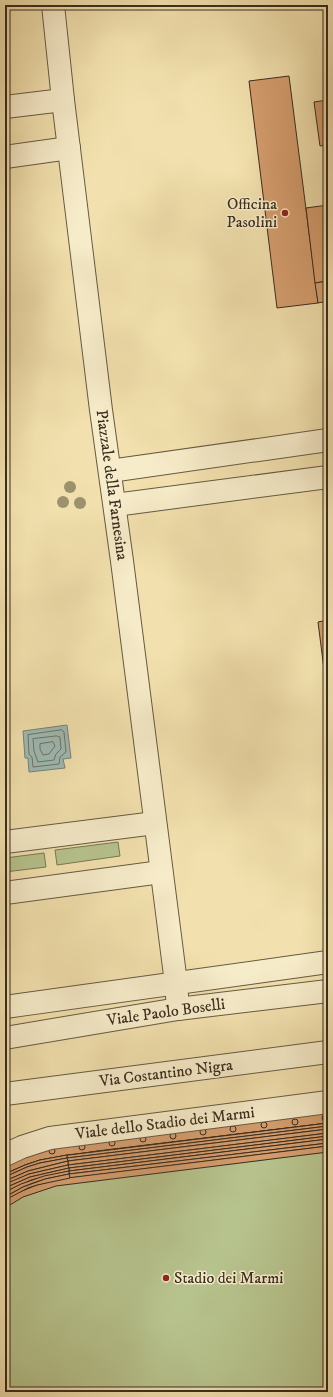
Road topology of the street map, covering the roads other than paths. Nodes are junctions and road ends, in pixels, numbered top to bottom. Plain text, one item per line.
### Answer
1 (52, 5) edge
2 (63, 100) junction
3 (5, 107) edge
4 (69, 148) junction
5 (5, 157) edge
6 (328, 440) edge
7 (110, 471) junction
8 (328, 477) edge
9 (115, 505) junction
10 (155, 823) junction
11 (5, 842) edge
12 (161, 872) junction
13 (5, 893) edge
14 (328, 962) edge
15 (291, 967) junction
16 (176, 983) junction
17 (328, 991) edge
18 (295, 996) junction
19 (5, 1007) edge
20 (178, 1009) junction
21 (5, 1038) edge
22 (328, 1052) edge
23 (5, 1094) edge
24 (328, 1102) edge
25 (5, 1155) edge

1 - 2 street, Piazzale della Farnesina
2 - 3 street
2 - 4 street, Piazzale della Farnesina
4 - 5 street
4 - 7 street, Piazzale della Farnesina
6 - 7 street
7 - 9 street, Piazzale della Farnesina
8 - 9 street
9 - 10 street, Piazzale della Farnesina
10 - 11 street
10 - 12 street, Piazzale della Farnesina
12 - 13 street
12 - 16 street, Piazzale della Farnesina
14 - 15 street, Viale Paolo Boselli
15 - 16 street, Viale Paolo Boselli
15 - 18 street
16 - 19 street, Viale Paolo Boselli
16 - 20 street, Piazzale della Farnesina
17 - 18 street, Viale Paolo Boselli
18 - 20 street, Viale Paolo Boselli
20 - 21 street, Viale Paolo Boselli
22 - 23 street, Via Costantino Nigra
24 - 25 street, Viale dello Stadio dei Marmi

